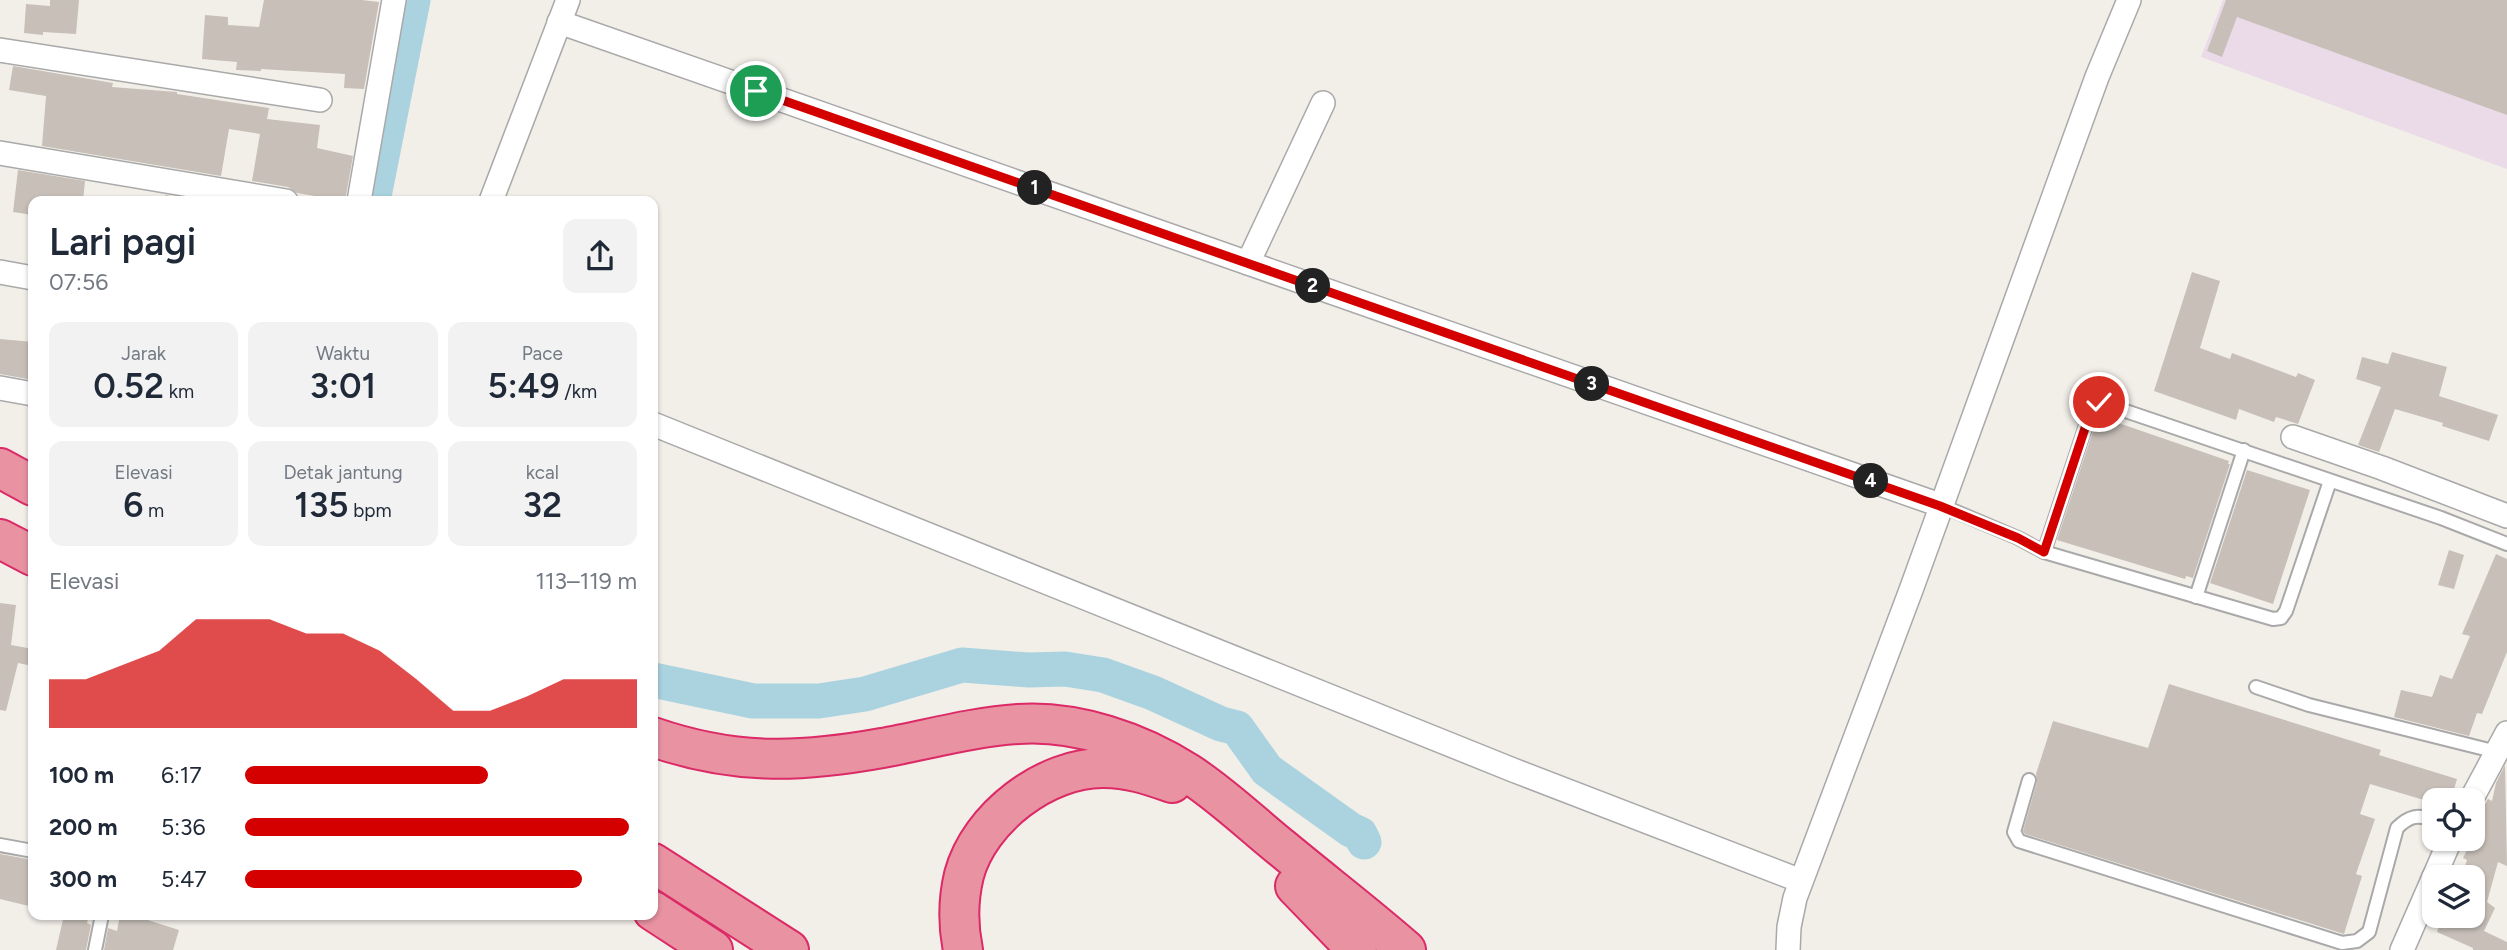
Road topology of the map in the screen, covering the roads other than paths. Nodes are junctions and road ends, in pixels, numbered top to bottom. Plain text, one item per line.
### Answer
1 (394, 0) edge
2 (568, 0) edge
3 (2129, 0) edge
4 (559, 22) junction
5 (0, 50) edge
6 (320, 100) dead end
7 (1323, 103) dead end
8 (0, 153) edge
9 (256, 196) edge
10 (360, 196) edge
11 (493, 196) edge
12 (1248, 263) junction
13 (0, 272) edge
14 (28, 277) edge
15 (0, 388) edge
16 (28, 393) edge
17 (658, 426) edge
18 (2293, 437) dead end
19 (2244, 450) junction
20 (0, 459) edge
21 (0, 468) edge
22 (28, 471) edge
23 (2330, 481) junction
24 (28, 483) edge
25 (1940, 506) junction
26 (2507, 516) edge
27 (0, 539) edge
28 (2507, 544) edge
29 (2044, 552) junction
30 (28, 553) edge
31 (2196, 597) junction
32 (2256, 687) dead end
33 (658, 738) edge
34 (2502, 743) edge
35 (2029, 780) dead end
36 (2478, 788) edge
37 (2422, 816) edge
38 (658, 837) edge
39 (0, 845) edge
40 (28, 850) edge
41 (658, 866) edge
42 (1801, 881) junction
43 (707, 900) junction
44 (2422, 904) edge
45 (658, 914) edge
46 (101, 920) edge
47 (95, 950) edge
48 (713, 950) edge
49 (789, 950) edge
50 (963, 950) edge
51 (1357, 950) edge
52 (1406, 950) edge
53 (1788, 950) edge
54 (2402, 950) edge

1 - 10 street
2 - 4 street
3 - 25 street
4 - 11 street
4 - 12 street
5 - 6 street
7 - 12 street
8 - 9 street
12 - 25 street
13 - 14 street
15 - 16 street
17 - 42 street
18 - 26 street
19 - 23 lane
19 - 29 lane
19 - 31 lane
20 - 22 highway
21 - 24 highway
23 - 28 lane
23 - 31 lane
25 - 29 lane
25 - 42 street
27 - 30 highway
29 - 31 lane
32 - 34 lane
33 - 52 highway
34 - 36 street
35 - 37 lane
38 - 43 highway
39 - 40 lane
41 - 43 highway
42 - 53 street
43 - 49 highway
44 - 54 street
45 - 48 highway
46 - 47 lane
50 - 51 highway

